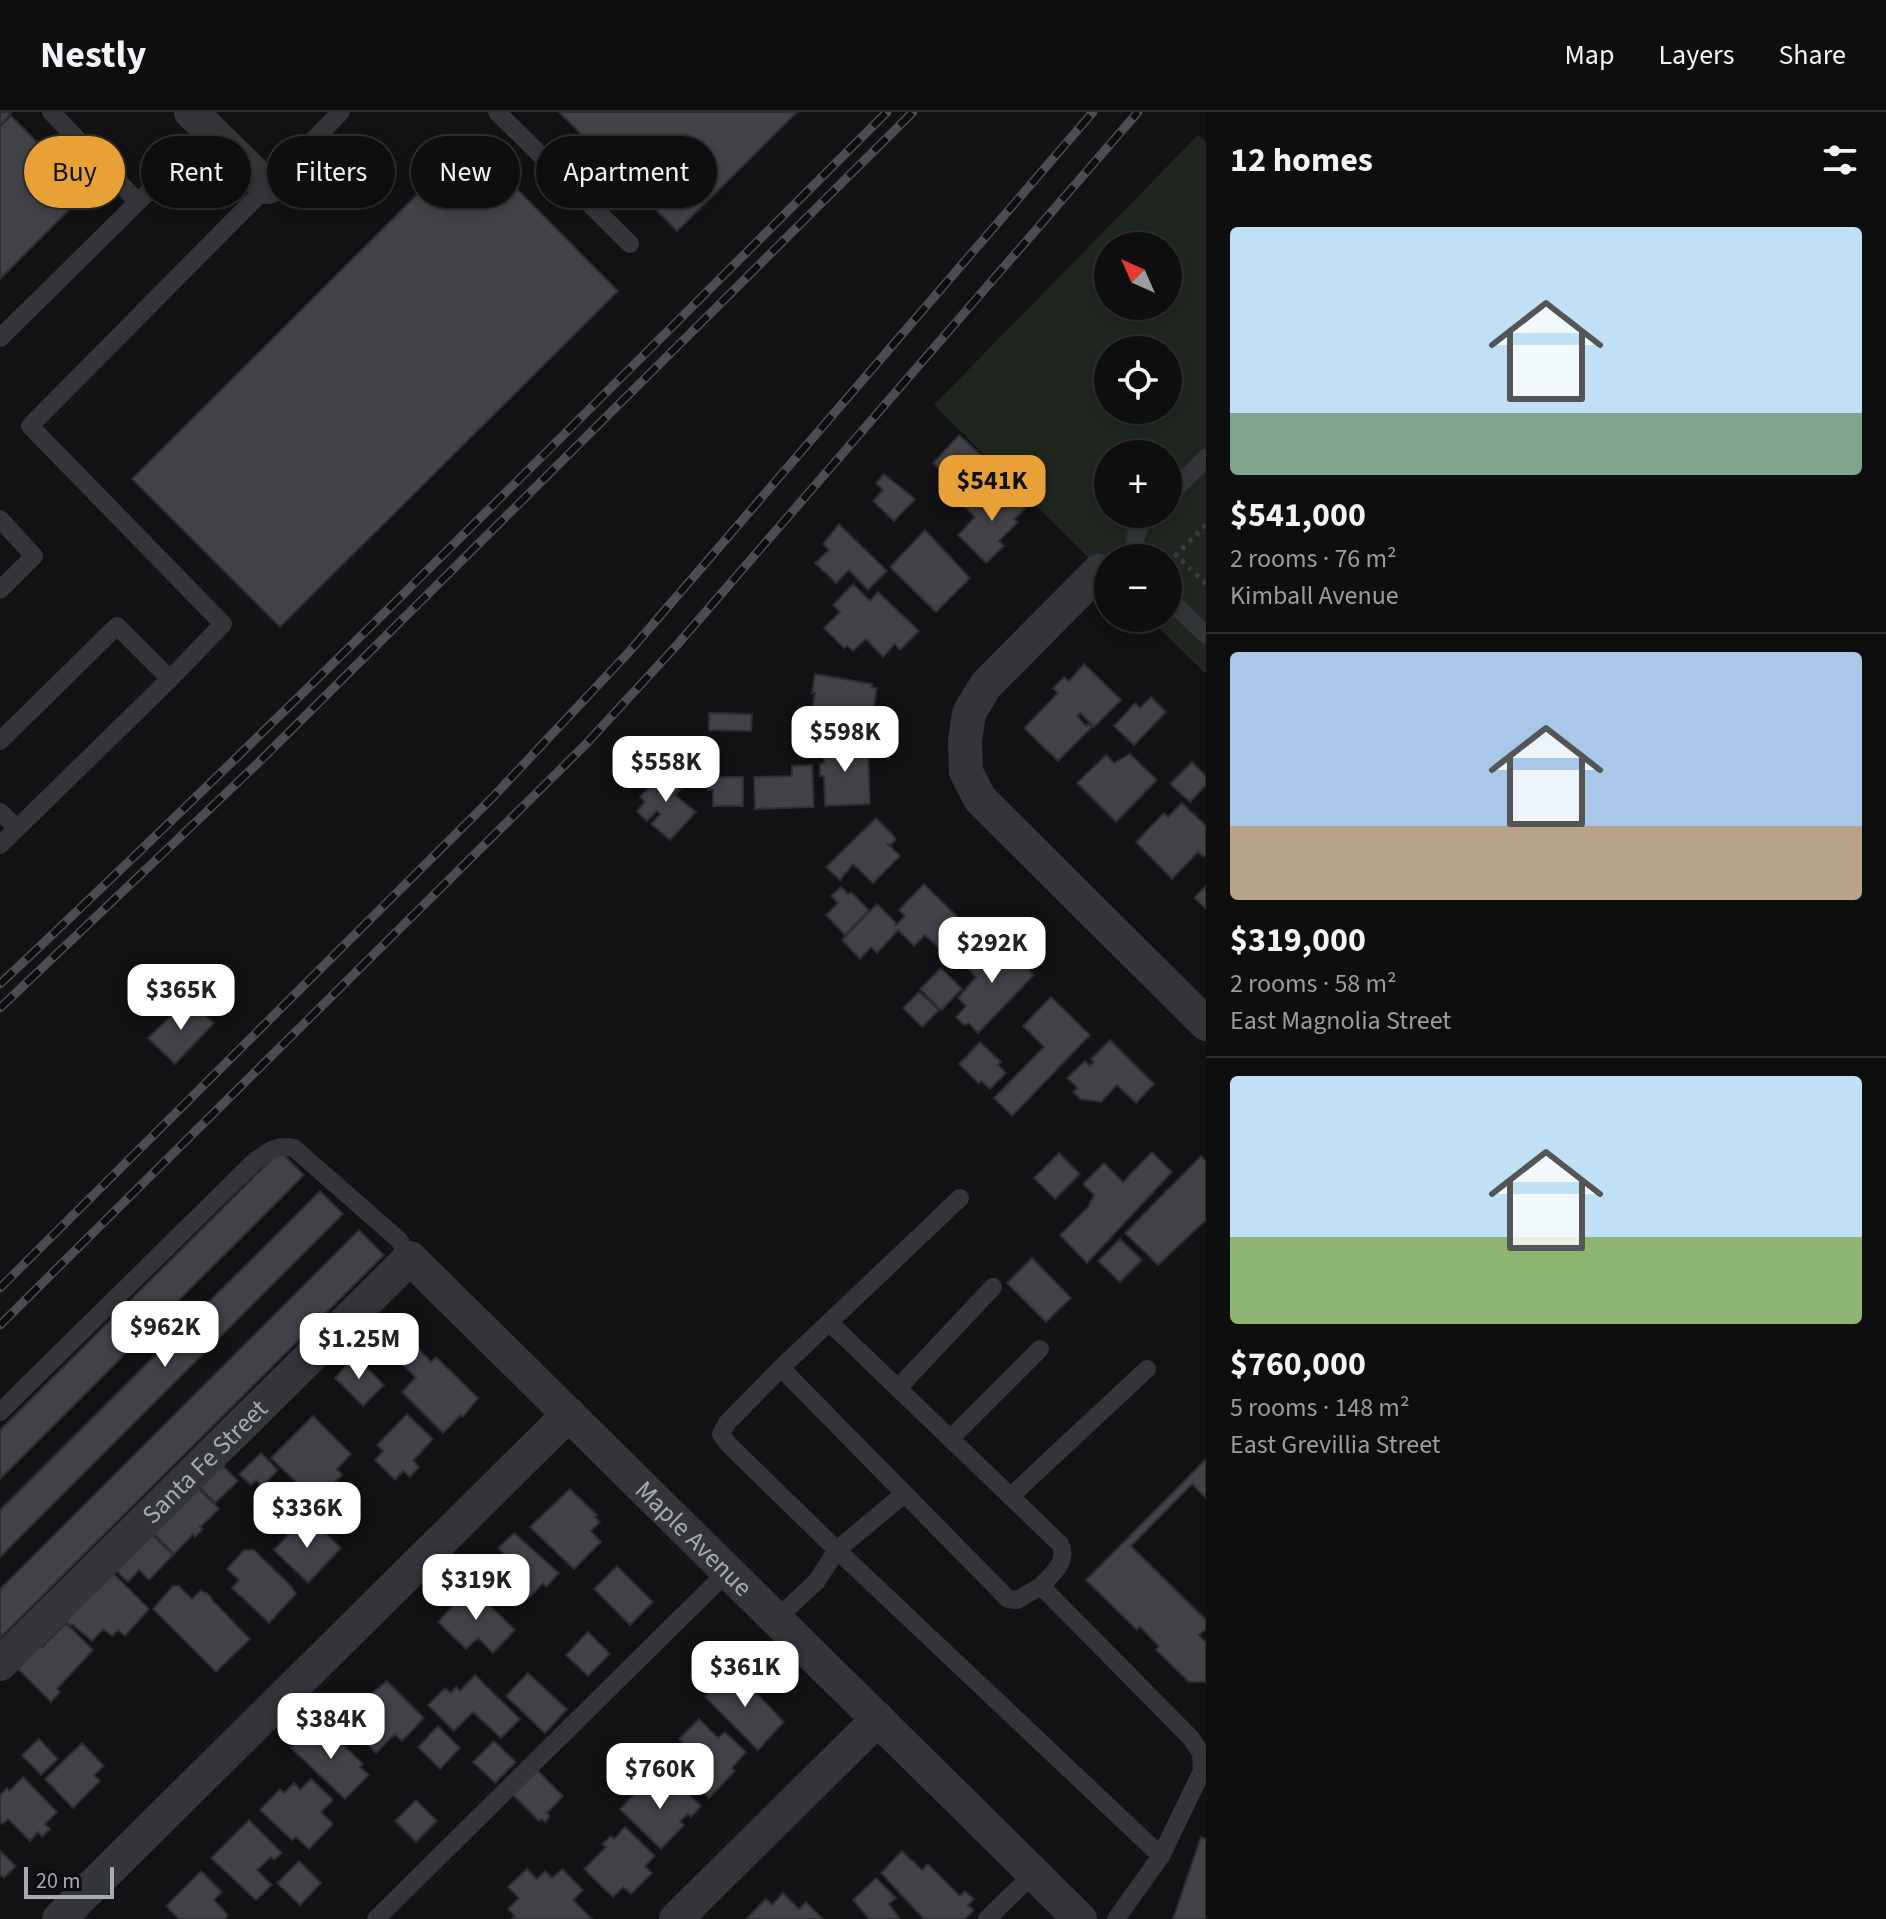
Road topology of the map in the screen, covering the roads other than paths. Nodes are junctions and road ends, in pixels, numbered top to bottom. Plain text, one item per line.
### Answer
1 (51, 112) edge
2 (341, 112) edge
3 (497, 112) edge
4 (208, 121) edge
5 (318, 136) edge
6 (267, 186) edge
7 (267, 188) edge
8 (138, 202) junction
9 (630, 244) dead end
10 (0, 338) edge
11 (1206, 458) edge
12 (1182, 482) edge
13 (0, 519) edge
14 (1094, 576) edge
15 (0, 590) edge
16 (1182, 612) edge
17 (1206, 635) edge
18 (170, 679) junction
19 (0, 741) edge
20 (0, 812) edge
21 (17, 828) junction
22 (0, 845) edge
23 (1206, 1024) edge
24 (960, 1198) dead end
25 (410, 1258) junction
26 (993, 1287) dead end
27 (829, 1322) junction
28 (1040, 1349) dead end
29 (781, 1368) junction
30 (1147, 1369) dead end
31 (898, 1388) junction
32 (0, 1412) edge
33 (569, 1414) junction
34 (951, 1438) junction
35 (904, 1494) junction
36 (1011, 1496) junction
37 (837, 1550) junction
38 (728, 1571) junction
39 (1041, 1586) junction
40 (776, 1619) junction
41 (0, 1664) edge
42 (878, 1719) junction
43 (1161, 1856) junction
44 (1034, 1873) junction
45 (59, 1919) edge
46 (376, 1919) edge
47 (676, 1919) edge
48 (987, 1919) edge
49 (1080, 1919) edge
50 (1116, 1919) edge

1 - 8 lane
2 - 5 lane
3 - 9 lane
4 - 6 street
4 - 8 lane
7 - 18 lane
8 - 10 lane
11 - 12 lane
13 - 15 lane
14 - 23 street
16 - 17 lane
18 - 19 lane
18 - 21 lane
20 - 21 lane
21 - 22 lane
24 - 27 lane
25 - 32 lane
25 - 33 street, Maple Avenue
25 - 41 street, Santa Fe Street
26 - 31 lane
27 - 29 lane
27 - 31 lane
28 - 34 lane
29 - 35 lane
29 - 37 lane
30 - 36 lane
31 - 34 lane
33 - 38 street, Maple Avenue
33 - 45 street
34 - 36 lane
35 - 37 lane
35 - 39 lane
36 - 39 lane
37 - 40 lane
37 - 43 lane
38 - 40 street, Maple Avenue
38 - 46 lane
39 - 43 lane
40 - 42 street, Maple Avenue
42 - 44 street, Maple Avenue
42 - 47 street
43 - 50 lane
44 - 48 lane
44 - 49 street, Maple Avenue

